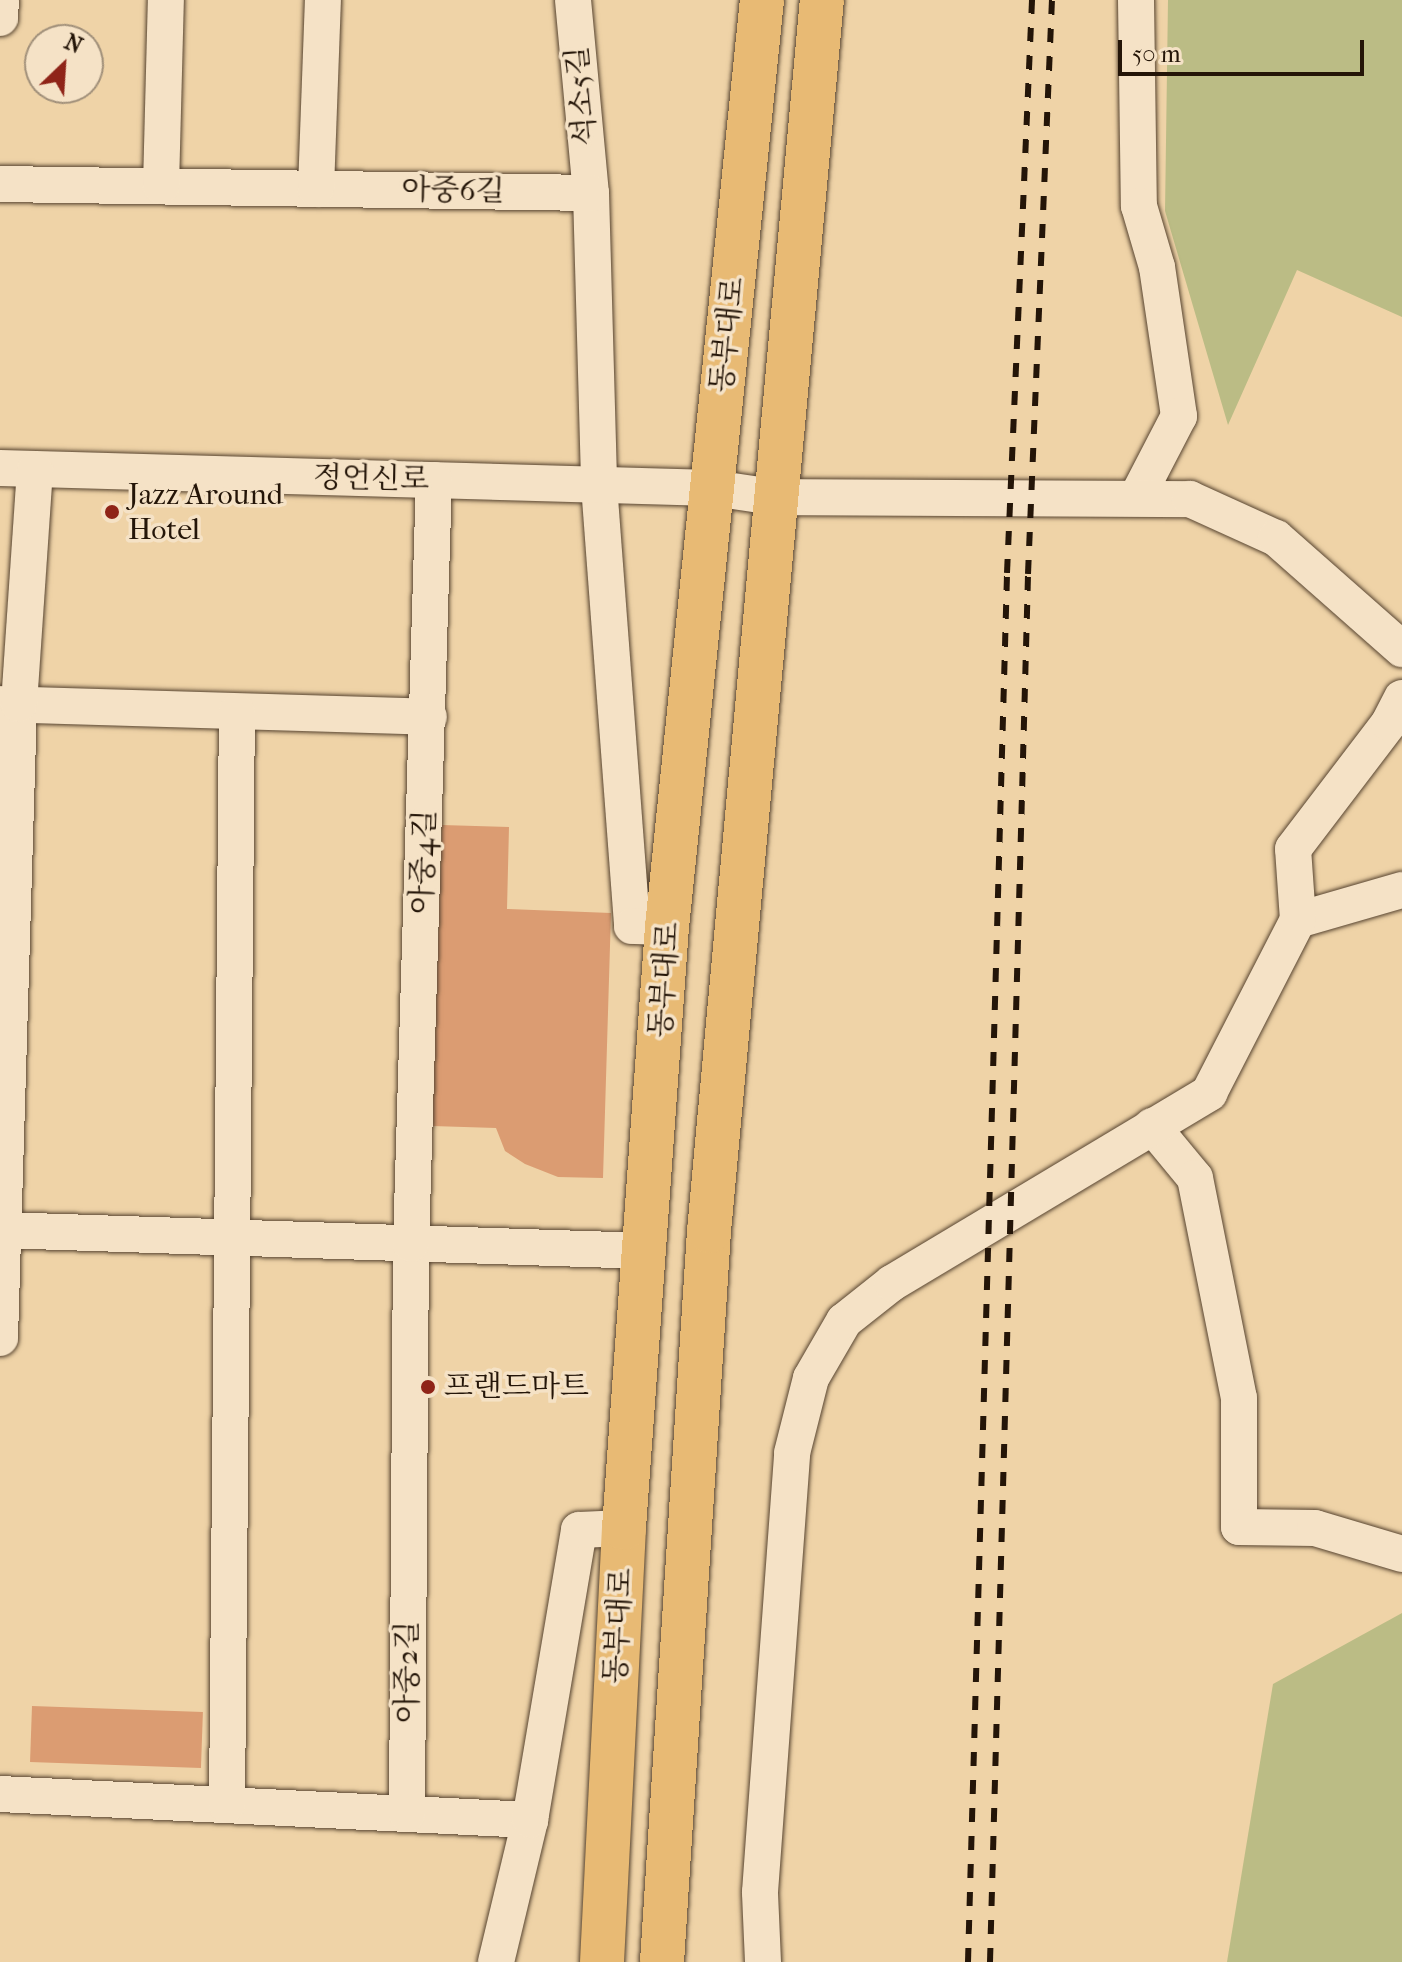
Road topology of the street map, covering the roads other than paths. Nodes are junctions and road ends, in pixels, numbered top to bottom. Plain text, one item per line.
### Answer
1 (1, 0) edge
2 (166, 0) edge
3 (323, 0) edge
4 (573, 0) edge
5 (762, 0) edge
6 (822, 0) edge
7 (1136, 0) edge
8 (0, 18) edge
9 (0, 184) edge
10 (161, 186) junction
11 (316, 189) junction
12 (591, 193) junction
13 (18, 470) edge
14 (434, 480) junction
15 (599, 485) junction
16 (713, 488) junction
17 (773, 497) junction
18 (1137, 497) junction
19 (1402, 649) edge
20 (1402, 698) edge
21 (9, 704) edge
22 (237, 712) junction
23 (429, 717) junction
24 (1402, 890) edge
25 (1298, 920) junction
26 (667, 927) junction
27 (1152, 1126) junction
28 (2, 1230) edge
29 (232, 1238) junction
30 (411, 1244) junction
31 (648, 1251) junction
32 (0, 1338) edge
33 (624, 1528) junction
34 (409, 1531) joint
35 (1402, 1554) edge
36 (0, 1794) edge
37 (227, 1805) junction
38 (407, 1814) junction
39 (530, 1820) junction
40 (496, 1962) edge
41 (602, 1962) edge
42 (662, 1962) edge
43 (763, 1962) edge

1 - 8 street
2 - 10 street
3 - 11 street
4 - 12 street, 석소5길
5 - 16 main road, 동부대로
6 - 17 main road, 동부대로
7 - 18 street
9 - 10 street, 아중6길
10 - 11 street, 아중6길
11 - 12 street, 아중6길
12 - 15 street, 석소5길
13 - 14 street, 정언신로
13 - 21 street
14 - 15 street, 정언신로
14 - 23 street, 아중4길
15 - 16 street, 정언신로
15 - 26 street, 석소5길
16 - 17 street, 정언신로
16 - 26 main road, 동부대로
17 - 18 street, 정언신로
17 - 42 main road, 동부대로
18 - 19 street, 정언신로
20 - 25 street
21 - 22 street
21 - 28 street
22 - 23 street
22 - 29 street
23 - 30 street, 아중4길
24 - 25 street
25 - 27 street
26 - 31 main road, 동부대로
27 - 35 street
27 - 43 street
28 - 29 street
28 - 32 street
29 - 30 street
29 - 37 street
30 - 31 street
30 - 34 street, 아중4길
31 - 33 main road, 동부대로
33 - 39 street
33 - 41 main road, 동부대로
34 - 38 street, 아중2길
36 - 37 street
37 - 38 street
38 - 39 street
39 - 40 street

